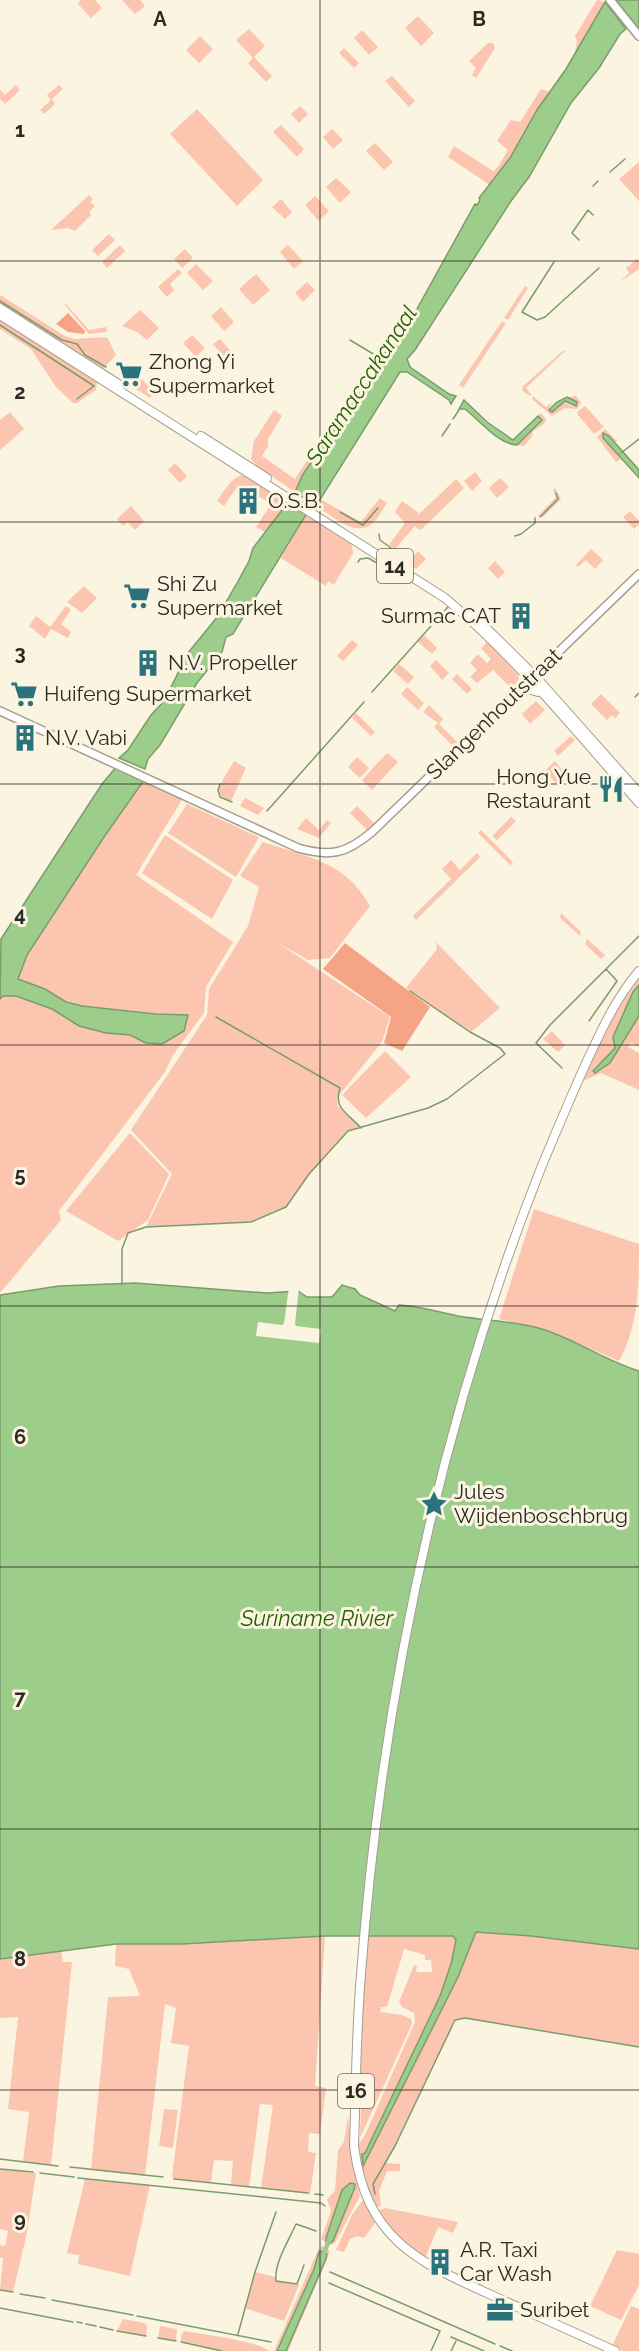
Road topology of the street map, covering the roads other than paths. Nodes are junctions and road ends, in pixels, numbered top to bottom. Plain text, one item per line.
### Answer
1 (610, 0) edge
2 (639, 36) edge
3 (0, 308) edge
4 (0, 315) edge
5 (238, 463) junction
6 (639, 574) edge
7 (533, 678) junction
8 (511, 699) junction
9 (555, 707) junction
10 (0, 711) edge
11 (639, 793) edge
12 (639, 803) edge
13 (639, 971) edge
14 (615, 2351) edge

1 - 2 street
3 - 5 main road, 14
4 - 5 main road, 14
5 - 7 main road, 14
6 - 7 street, Slangenhoutstraat
7 - 8 street, Slangenhoutstraat
7 - 9 main road, 14
7 - 11 main road, 14
8 - 9 main road
8 - 10 street, Slangenhoutstraat
9 - 12 main road, 14
13 - 14 main road, 16

